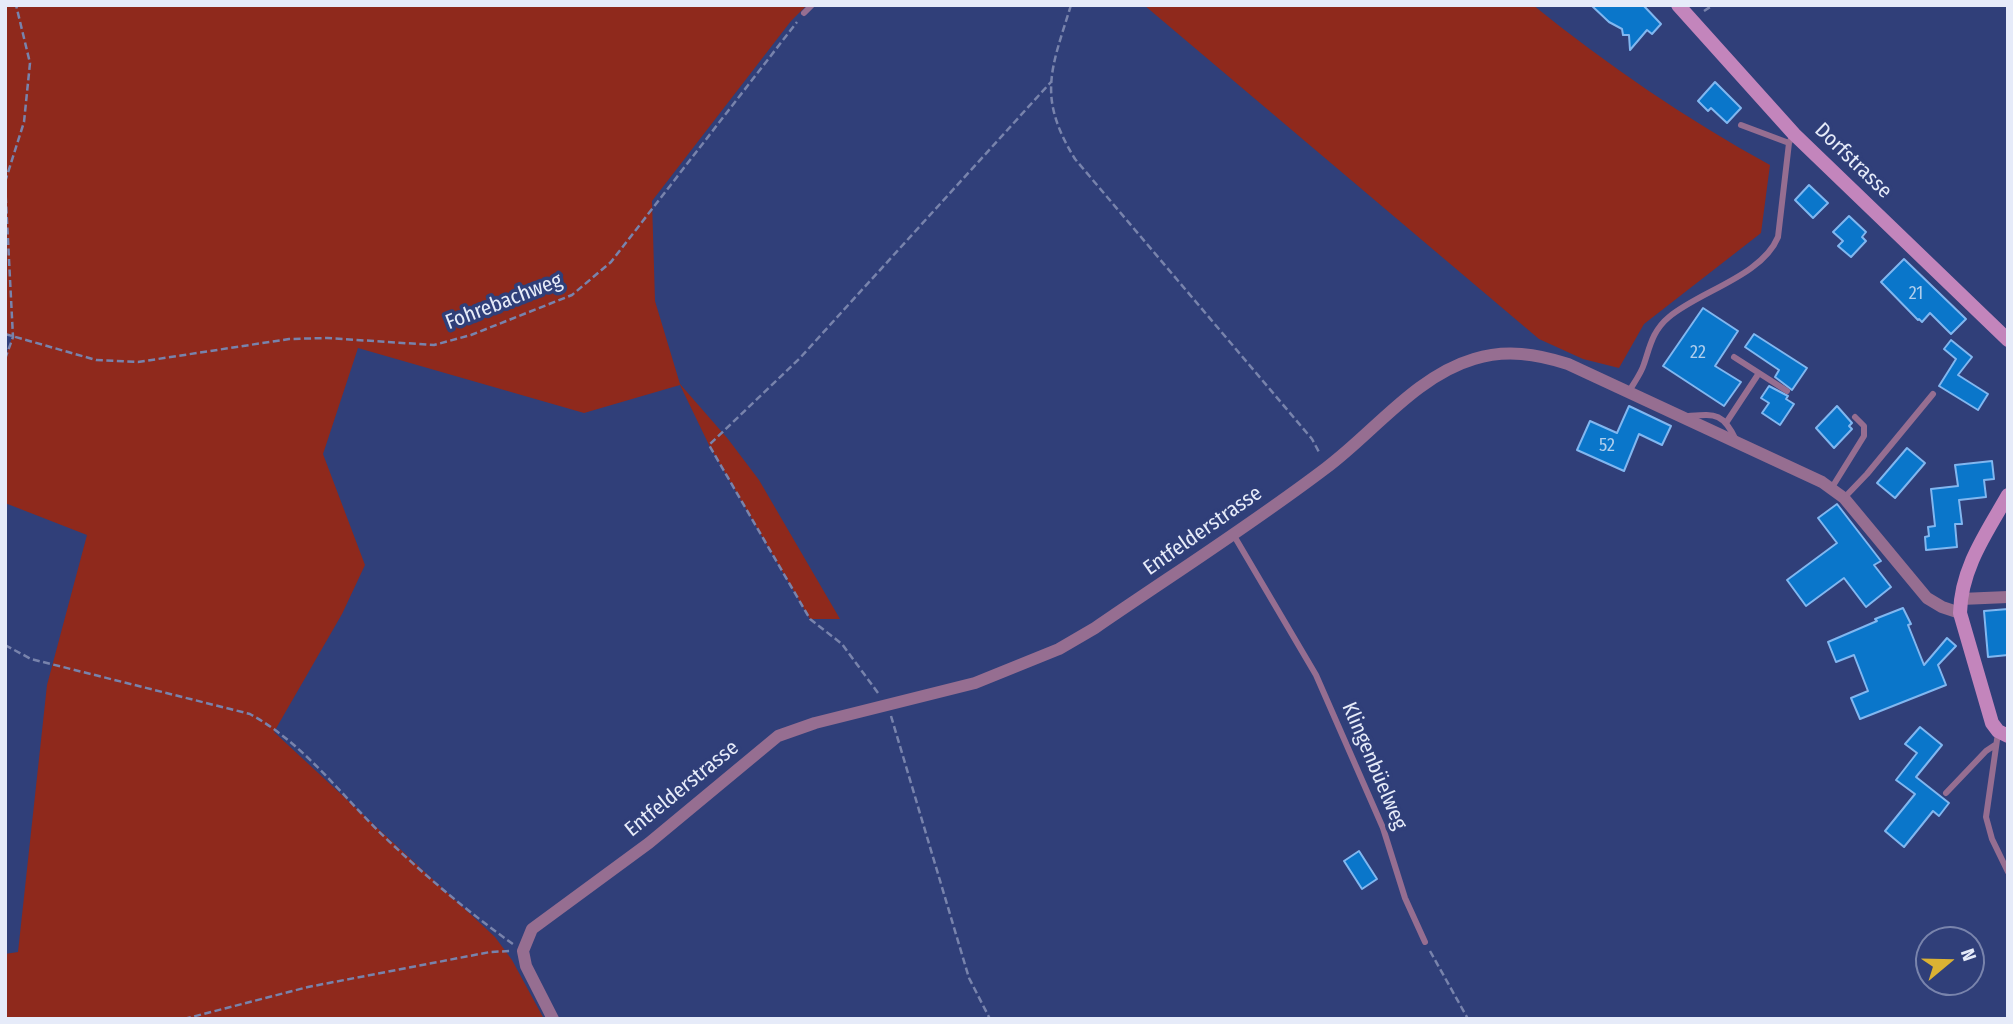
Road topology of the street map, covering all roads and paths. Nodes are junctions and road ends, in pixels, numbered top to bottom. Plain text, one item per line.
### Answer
1 (16, 5) edge
2 (811, 5) edge
3 (1071, 5) edge
4 (1678, 5) edge
5 (804, 13) joint
6 (1051, 82) junction
7 (1741, 125) dead end
8 (1791, 138) junction
9 (5, 334) edge
10 (13, 337) junction
11 (2008, 340) edge
12 (1734, 357) dead end
13 (5, 359) edge
14 (1759, 373) junction
15 (1787, 391) dead end
16 (1627, 394) junction
17 (1933, 394) dead end
18 (1855, 416) dead end
19 (1678, 417) junction
20 (1726, 423) junction
21 (1739, 445) junction
22 (1327, 467) junction
23 (1831, 489) junction
24 (2008, 495) edge
25 (1844, 498) junction
26 (1233, 534) junction
27 (2008, 597) edge
28 (1961, 606) junction
29 (5, 645) edge
30 (866, 679) dead end
31 (888, 706) junction
32 (2000, 737) edge
33 (1946, 793) dead end
34 (2008, 872) edge
35 (1425, 942) joint
36 (523, 951) junction
37 (184, 1019) edge
38 (553, 1019) edge
39 (990, 1019) edge
40 (1468, 1019) edge

1 - 10 path
2 - 5 lane
3 - 6 path
4 - 8 street, Dorfstrasse
5 - 10 path, Fohrebachweg
6 - 22 path
6 - 30 path
7 - 8 lane
8 - 11 street, Dorfstrasse
8 - 16 lane
9 - 10 path, Fohrebachweg
10 - 13 path
12 - 14 lane
14 - 15 lane
14 - 20 lane
16 - 19 street, Entfelderstrasse
16 - 22 street, Entfelderstrasse
17 - 25 lane
18 - 23 lane
19 - 20 lane
19 - 21 street, Entfelderstrasse
20 - 21 lane
21 - 23 street, Entfelderstrasse
22 - 26 street, Entfelderstrasse
23 - 25 street, Entfelderstrasse
24 - 28 street
25 - 28 street, Entfelderstrasse
26 - 31 street, Entfelderstrasse
26 - 35 lane, Klingenbüelweg
27 - 28 street
28 - 32 street
29 - 36 path
31 - 36 street, Entfelderstrasse
31 - 39 path
32 - 33 lane
32 - 34 lane
35 - 40 path
36 - 37 path
36 - 38 street

